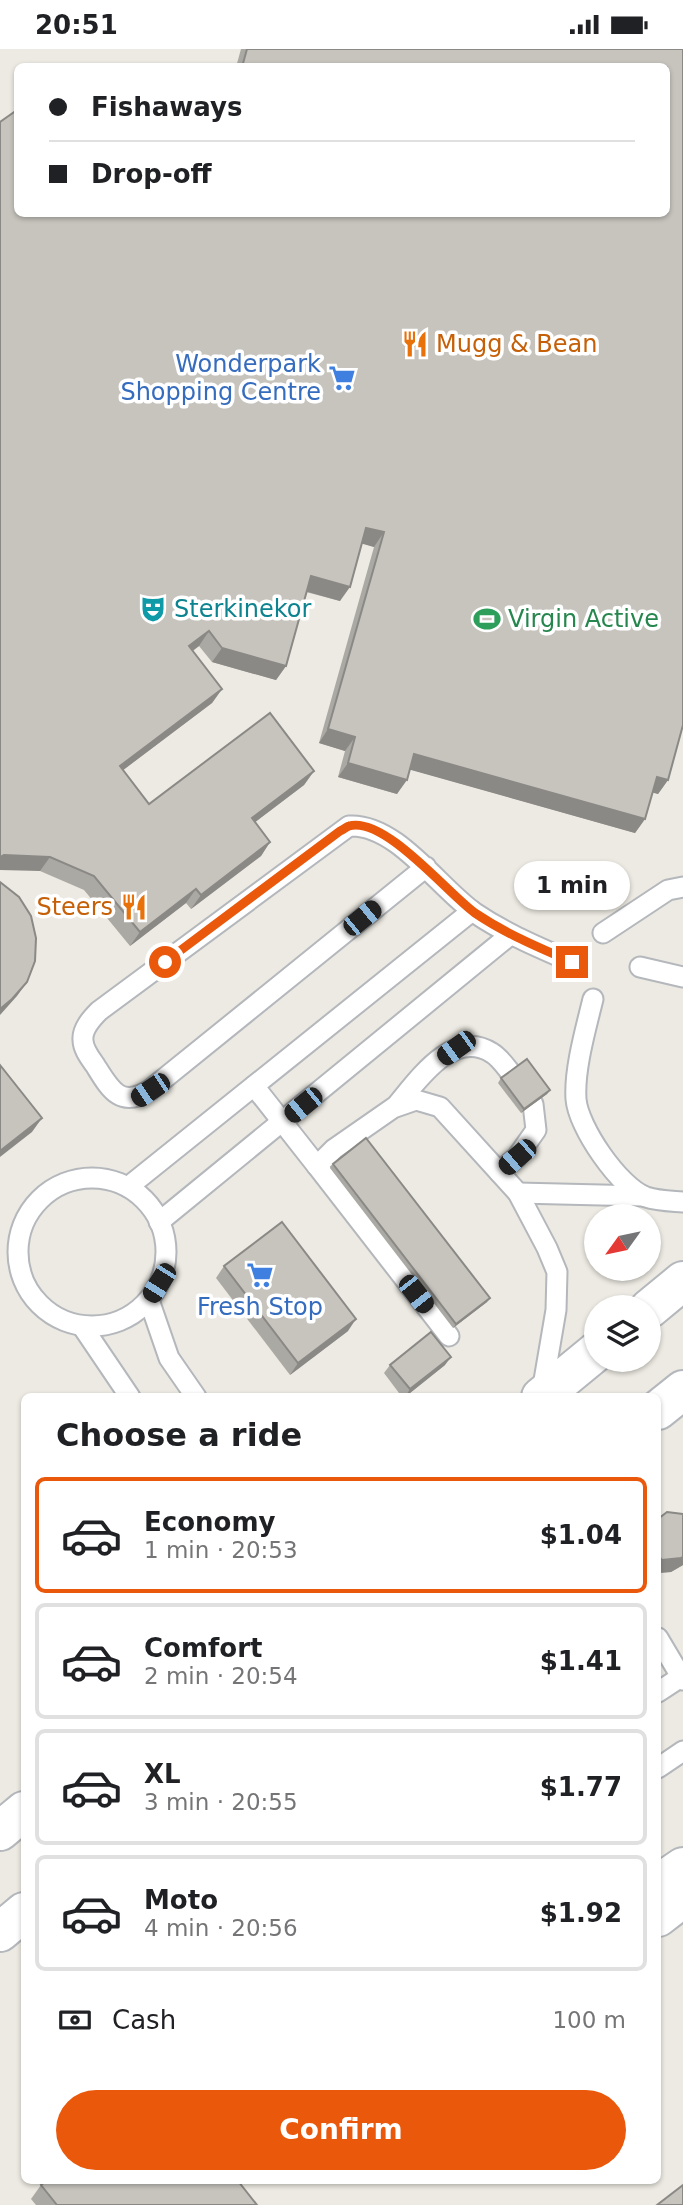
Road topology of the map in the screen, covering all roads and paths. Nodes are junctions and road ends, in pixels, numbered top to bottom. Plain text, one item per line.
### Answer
1 (426, 867) junction
2 (683, 887) edge
3 (472, 911) junction
4 (603, 933) dead end
5 (510, 935) junction
6 (572, 962) dead end
7 (640, 967) dead end
8 (683, 977) edge
9 (593, 999) dead end
10 (511, 1073) edge
11 (254, 1086) junction
12 (533, 1104) edge
13 (393, 1108) junction
14 (282, 1122) junction
15 (317, 1166) junction
16 (499, 1172) junction
17 (128, 1187) junction
18 (518, 1193) junction
19 (643, 1196) junction
20 (683, 1202) edge
21 (159, 1222) junction
22 (683, 1281) edge
23 (661, 1299) edge
24 (149, 1300) junction
25 (82, 1326) junction
26 (449, 1336) dead end
27 (584, 1362) edge
28 (683, 1390) edge
29 (127, 1393) edge
30 (193, 1393) edge
31 (542, 1393) edge
32 (546, 1393) edge
33 (661, 1408) edge
34 (661, 1643) edge
35 (682, 1678) edge
36 (661, 1690) edge
37 (683, 1751) edge
38 (661, 1766) edge
39 (21, 1814) edge
40 (0, 1831) edge
41 (683, 1867) edge
42 (661, 1882) edge
43 (683, 1898) edge
44 (21, 1914) edge
45 (661, 1915) edge
46 (0, 1932) edge

1 - 1 lane
1 - 3 lane
2 - 4 lane
3 - 5 lane
3 - 11 lane
5 - 6 lane
5 - 14 lane
7 - 8 lane
9 - 19 lane
10 - 13 lane
11 - 14 lane
11 - 17 lane
12 - 16 lane
13 - 15 lane
13 - 16 lane
14 - 15 lane
14 - 21 lane
15 - 26 lane
16 - 18 lane
17 - 21 lane
17 - 25 lane
18 - 19 lane
18 - 31 lane
19 - 20 lane
21 - 24 lane
22 - 23 street
24 - 25 lane
24 - 30 lane
25 - 29 lane
27 - 32 street
28 - 33 street
34 - 35 lane
35 - 36 lane
37 - 38 lane
39 - 40 street
41 - 42 street
43 - 45 street
44 - 46 street

